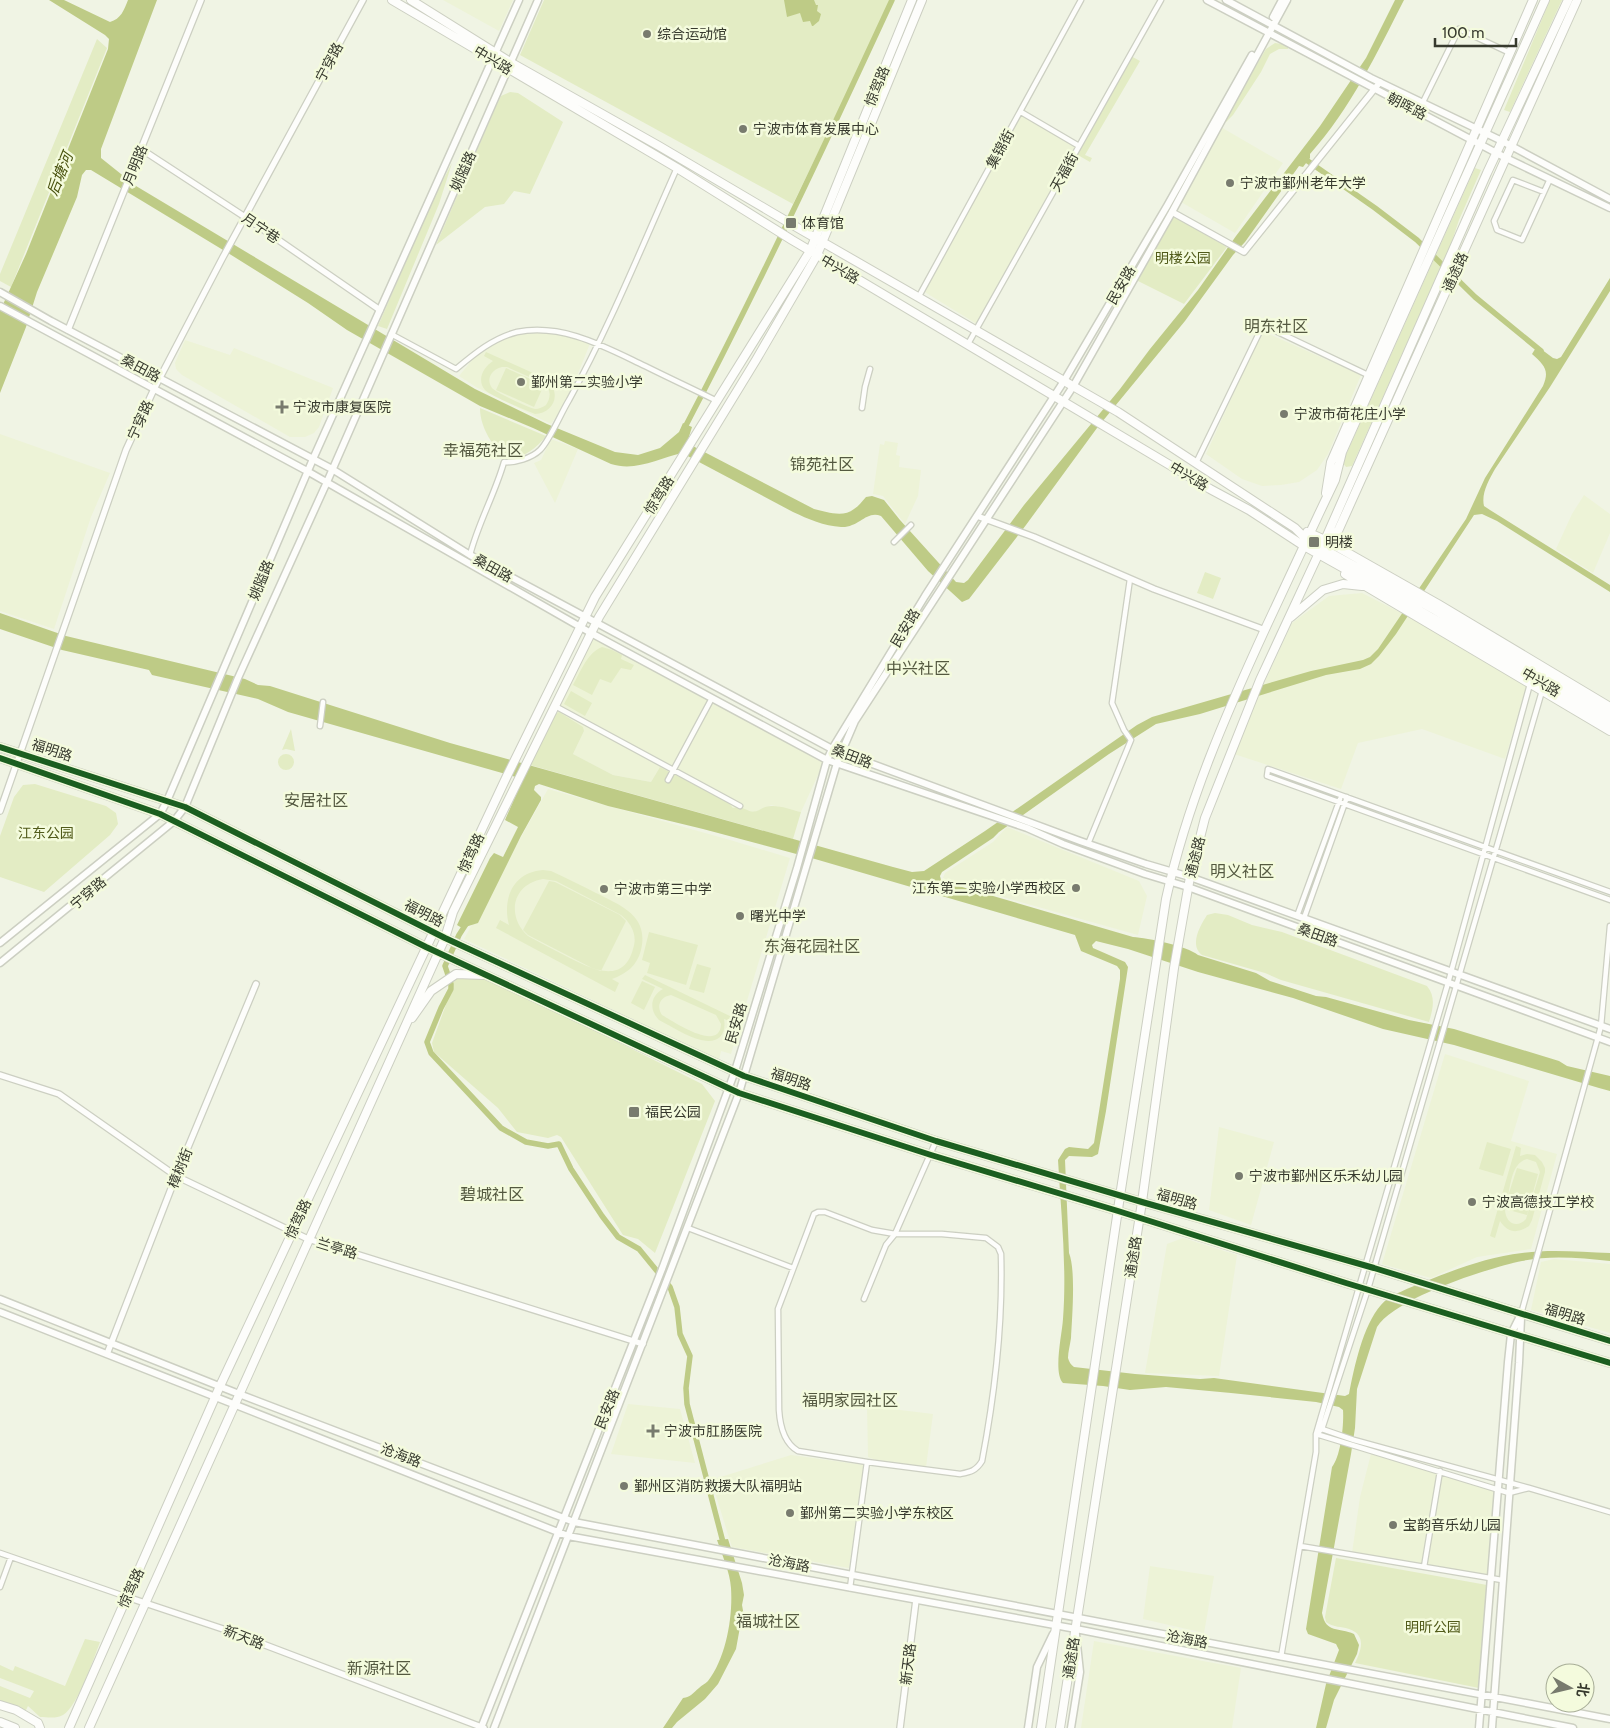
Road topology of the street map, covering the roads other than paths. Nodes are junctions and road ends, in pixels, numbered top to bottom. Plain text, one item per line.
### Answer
1 (201, 0) edge
2 (363, 0) edge
3 (392, 0) edge
4 (411, 0) edge
5 (520, 0) edge
6 (538, 0) edge
7 (912, 0) edge
8 (922, 0) edge
9 (1081, 0) edge
10 (1161, 0) edge
11 (1207, 0) edge
12 (1226, 0) edge
13 (1282, 0) edge
14 (1287, 0) edge
15 (1533, 0) edge
16 (1545, 0) edge
17 (1568, 0) edge
18 (1577, 0) edge
19 (1272, 25) junction
20 (1267, 32) junction
21 (1510, 53) junction
22 (495, 57) junction
23 (509, 66) junction
24 (1380, 82) junction
25 (1372, 88) junction
26 (1423, 102) junction
27 (1021, 112) junction
28 (1477, 128) junction
29 (1485, 132) junction
30 (1472, 140) junction
31 (1502, 141) junction
32 (1480, 144) junction
33 (1079, 146) junction
34 (1511, 146) junction
35 (141, 149) junction
36 (1497, 153) junction
37 (1506, 158) junction
38 (677, 168) junction
39 (1550, 179) junction
40 (1544, 192) junction
41 (1610, 199) edge
42 (1610, 208) edge
43 (1172, 212) junction
44 (245, 217) junction
45 (1433, 237) junction
46 (819, 240) junction
47 (814, 253) junction
48 (0, 292) edge
49 (918, 298) junction
50 (0, 306) edge
51 (380, 310) junction
52 (68, 330) junction
53 (975, 330) junction
54 (391, 334) junction
55 (599, 344) junction
56 (968, 344) junction
57 (870, 369) dead end
58 (1372, 377) junction
59 (160, 378) junction
60 (1064, 382) junction
61 (1073, 386) junction
62 (154, 389) junction
63 (1054, 396) junction
64 (715, 400) junction
65 (1063, 401) junction
66 (862, 408) dead end
67 (312, 459) junction
68 (1196, 463) junction
69 (332, 469) junction
70 (307, 471) junction
71 (326, 482) junction
72 (977, 516) junction
73 (986, 519) junction
74 (911, 525) dead end
75 (894, 542) dead end
76 (1306, 542) junction
77 (1321, 547) junction
78 (470, 555) junction
79 (1130, 579) junction
80 (1364, 586) junction
81 (1392, 591) junction
82 (1432, 613) junction
83 (585, 618) junction
84 (1286, 622) junction
85 (596, 623) junction
86 (580, 626) junction
87 (1265, 630) junction
88 (591, 634) junction
89 (1530, 684) junction
90 (1542, 692) junction
91 (712, 698) junction
92 (323, 702) dead end
93 (555, 706) junction
94 (1610, 707) edge
95 (1610, 716) edge
96 (1610, 723) edge
97 (320, 726) dead end
98 (1610, 731) edge
99 (0, 747) edge
100 (832, 749) junction
101 (842, 752) junction
102 (20, 753) junction
103 (0, 758) edge
104 (827, 760) junction
105 (837, 763) junction
106 (16, 764) junction
107 (673, 770) junction
108 (668, 780) dead end
109 (1341, 795) junction
110 (1347, 797) junction
111 (167, 801) junction
112 (1339, 802) junction
113 (1345, 804) junction
114 (185, 806) junction
115 (740, 806) dead end
116 (0, 811) edge
117 (160, 814) junction
118 (999, 815) junction
119 (174, 821) junction
120 (1028, 825) junction
121 (1088, 844) junction
122 (1485, 847) junction
123 (1496, 851) junction
124 (1483, 854) junction
125 (1494, 858) junction
126 (1172, 872) junction
127 (1190, 877) junction
128 (1170, 881) junction
129 (1188, 887) junction
130 (1610, 892) edge
131 (1610, 900) edge
132 (1300, 917) junction
133 (1610, 926) edge
134 (433, 932) junction
135 (445, 938) junction
136 (0, 943) edge
137 (426, 947) junction
138 (439, 952) junction
139 (0, 963) edge
140 (1451, 971) junction
141 (1460, 974) junction
142 (486, 975) junction
143 (1448, 982) junction
144 (256, 984) dead end
145 (1457, 986) junction
146 (1601, 1026) junction
147 (1610, 1029) edge
148 (402, 1032) junction
149 (1598, 1038) junction
150 (1610, 1042) edge
151 (735, 1072) junction
152 (0, 1075) edge
153 (744, 1076) junction
154 (729, 1089) junction
155 (739, 1093) junction
156 (936, 1141) junction
157 (931, 1155) junction
158 (176, 1176) junction
159 (1120, 1196) junction
160 (1142, 1202) junction
161 (1118, 1211) junction
162 (1139, 1217) junction
163 (688, 1228) junction
164 (292, 1232) junction
165 (894, 1234) junction
166 (308, 1239) junction
167 (1370, 1267) junction
168 (793, 1268) junction
169 (1364, 1288) junction
170 (0, 1299) edge
171 (864, 1299) dead end
172 (0, 1312) edge
173 (1520, 1314) junction
174 (1511, 1334) junction
175 (1521, 1337) junction
176 (634, 1340) junction
177 (1610, 1341) edge
178 (112, 1343) junction
179 (643, 1344) junction
180 (107, 1354) junction
181 (1610, 1363) edge
182 (1333, 1385) junction
183 (220, 1386) junction
184 (240, 1394) junction
185 (215, 1397) junction
186 (234, 1405) junction
187 (1326, 1408) junction
188 (1322, 1429) junction
189 (1316, 1434) junction
190 (1332, 1436) junction
191 (1354, 1443) junction
192 (867, 1462) junction
193 (1440, 1464) junction
194 (1440, 1472) junction
195 (1499, 1481) junction
196 (1510, 1484) junction
197 (1529, 1488) junction
198 (1498, 1490) junction
199 (1509, 1493) junction
200 (1610, 1512) edge
201 (564, 1518) junction
202 (574, 1522) junction
203 (558, 1533) junction
204 (568, 1536) junction
205 (1300, 1546) junction
206 (0, 1553) edge
207 (12, 1557) junction
208 (1424, 1567) junction
209 (851, 1575) junction
210 (1492, 1578) junction
211 (1502, 1580) junction
212 (0, 1587) edge
213 (850, 1588) junction
214 (127, 1597) junction
215 (916, 1600) junction
216 (146, 1602) junction
217 (1059, 1614) junction
218 (1077, 1618) junction
219 (1057, 1626) junction
220 (1076, 1629) junction
221 (1281, 1657) junction
222 (1482, 1695) junction
223 (1494, 1697) junction
224 (0, 1705) edge
225 (1481, 1710) junction
226 (1493, 1712) junction
227 (1610, 1719) edge
228 (0, 1722) edge
229 (15, 1728) edge
230 (40, 1728) edge
231 (69, 1728) edge
232 (89, 1728) edge
233 (482, 1728) edge
234 (494, 1728) edge
235 (900, 1728) edge
236 (1028, 1728) edge
237 (1041, 1728) edge
238 (1060, 1728) edge
239 (1071, 1728) edge
240 (1480, 1728) edge
241 (1492, 1728) edge
242 (1573, 1728) edge

1 - 35 street, 月明路
2 - 44 street, 宁穿路
3 - 22 main road, 中兴路
4 - 22 main road, 中兴路
5 - 22 main road, 姚隘路
6 - 23 main road, 姚隘路
7 - 46 main road, 惊驾路
8 - 46 main road, 惊驾路
9 - 27 street, 集锦街
10 - 33 street, 天福街
11 - 20 main road, 朝晖路
12 - 19 main road, 朝晖路
13 - 19 main road, 民安路
14 - 19 main road, 民安路
15 - 21 main road, 通途路
16 - 29 main road, 通途路
17 - 31 main road, 通途路
18 - 34 main road, 通途路
19 - 20 main road, 民安路
19 - 24 main road, 朝晖路
20 - 25 main road, 朝晖路
20 - 43 main road, 民安路
20 - 60 main road, 民安路
21 - 26 street
21 - 28 main road, 通途路
22 - 23 main road, 中兴路
22 - 51 main road, 姚隘路
23 - 38 main road, 中兴路
23 - 46 main road, 中兴路
23 - 54 main road, 姚隘路
24 - 25 street
24 - 26 main road, 朝晖路
25 - 30 main road, 朝晖路
25 - 43 street
26 - 28 main road, 朝晖路
27 - 33 street
27 - 49 street, 集锦街
28 - 29 main road, 朝晖路
28 - 30 main road, 通途路
29 - 31 main road, 朝晖路
29 - 32 main road, 通途路
30 - 32 main road, 朝晖路
30 - 45 main road, 通途路
31 - 34 main road, 朝晖路
31 - 36 main road, 通途路
32 - 36 main road, 朝晖路
32 - 45 main road, 通途路
33 - 53 street, 天福街
34 - 37 main road, 通途路
34 - 41 main road, 朝晖路
35 - 44 street, 月宁巷
35 - 52 street, 月明路
36 - 37 main road, 朝晖路
36 - 77 main road, 通途路
37 - 39 main road, 朝晖路
37 - 77 main road, 通途路
38 - 47 main road, 中兴路
38 - 55 street
39 - 40 street
39 - 42 main road, 朝晖路
40 - 40 street
43 - 61 main road, 民安路
44 - 51 street, 月宁巷
44 - 59 street, 宁穿路
45 - 58 main road, 通途路
45 - 58 main road, 通途路
46 - 47 main road, 惊驾路
46 - 49 main road, 中兴路
47 - 56 main road, 中兴路
47 - 64 main road, 惊驾路
47 - 85 main road, 惊驾路
48 - 52 main road, 桑田路
49 - 53 main road, 中兴路
50 - 62 main road, 桑田路
51 - 67 main road, 姚隘路
52 - 59 main road, 桑田路
53 - 56 street, 天福街
53 - 60 main road, 中兴路
54 - 55 street
54 - 69 main road, 姚隘路
55 - 64 street
55 - 78 street
56 - 63 main road, 中兴路
57 - 66 street
58 - 68 street
58 - 76 main road, 通途路
59 - 62 street, 宁穿路
59 - 67 main road, 桑田路
60 - 61 main road, 中兴路
60 - 63 main road, 民安路
61 - 65 main road, 民安路
61 - 68 main road, 中兴路
62 - 70 main road, 桑田路
62 - 102 street, 宁穿路
63 - 65 main road, 中兴路
63 - 72 main road, 民安路
64 - 83 main road, 惊驾路
65 - 73 main road, 民安路
65 - 76 main road, 中兴路
67 - 69 main road, 桑田路
67 - 70 main road, 姚隘路
68 - 76 main road, 中兴路
69 - 71 main road, 姚隘路
69 - 78 main road, 桑田路
70 - 71 main road, 桑田路
70 - 111 main road, 姚隘路
71 - 86 main road, 桑田路
71 - 114 main road, 姚隘路
72 - 73 street
72 - 100 main road, 民安路
73 - 79 street
73 - 101 main road, 民安路
74 - 75 street
76 - 77 main road, 中兴路
76 - 77 main road, 中兴路
76 - 87 main road, 通途路
77 - 80 main road, 中兴路
77 - 81 main road, 中兴路
77 - 81 main road, 中兴路
77 - 84 main road, 通途路
78 - 83 main road, 桑田路
79 - 87 street
79 - 121 street
80 - 81 main road, 中兴路
80 - 84 main road
81 - 82 main road, 中兴路
81 - 82 main road, 中兴路
82 - 89 main road
82 - 94 main road
82 - 95 main road, 中兴路
82 - 96 main road, 中兴路
83 - 85 main road, 桑田路
83 - 86 main road, 惊驾路
84 - 127 main road, 通途路
85 - 88 main road, 惊驾路
85 - 100 main road, 桑田路
86 - 88 main road, 桑田路
86 - 134 main road, 惊驾路
87 - 126 main road, 通途路
88 - 91 main road, 桑田路
88 - 93 main road, 惊驾路
89 - 90 main road
89 - 122 street
90 - 98 main road
90 - 123 street
91 - 104 main road, 桑田路
91 - 107 street
92 - 97 street
93 - 107 street
93 - 135 main road, 惊驾路
99 - 102 main road, 福明路
100 - 101 main road, 桑田路
100 - 104 main road, 民安路
101 - 105 main road, 民安路
101 - 118 main road, 桑田路
102 - 106 street, 宁穿路
102 - 111 main road, 福明路
103 - 106 main road, 福明路
104 - 105 main road, 桑田路
104 - 151 main road, 民安路
105 - 118 main road, 桑田路
105 - 153 main road, 民安路
106 - 116 street, 宁穿路
106 - 117 main road, 福明路
107 - 108 street
107 - 115 street
109 - 110 street
109 - 112 street
109 - 112 street
110 - 113 street
110 - 122 street
111 - 114 main road, 福明路
111 - 117 main road, 姚隘路
112 - 113 street
112 - 132 street
113 - 124 street
113 - 132 street
114 - 119 main road
114 - 134 main road, 福明路
117 - 119 main road, 福明路
117 - 136 main road, 宁穿路
118 - 120 main road
119 - 137 main road, 福明路
119 - 139 main road, 宁穿路
120 - 121 main road, 桑田路
120 - 128 main road, 桑田路
121 - 126 main road, 桑田路
122 - 123 street
122 - 124 street
123 - 125 street
123 - 130 street
124 - 125 street
124 - 140 street
125 - 131 street
125 - 141 street
126 - 127 main road, 桑田路
126 - 128 main road, 通途路
127 - 129 main road, 通途路
127 - 132 main road, 桑田路
128 - 129 main road, 桑田路
128 - 159 main road, 通途路
129 - 143 main road, 桑田路
129 - 160 main road, 通途路
132 - 140 main road, 桑田路
133 - 146 street
134 - 135 main road, 福明路
134 - 137 main road, 惊驾路
135 - 138 main road, 惊驾路
135 - 151 main road, 福明路
137 - 138 main road, 福明路
137 - 164 main road, 惊驾路
138 - 142 main road, 福明路
138 - 148 main road, 惊驾路
140 - 141 main road, 桑田路
140 - 143 street
141 - 145 street
141 - 146 main road, 桑田路
142 - 148 main road
142 - 154 main road, 福明路
143 - 145 main road, 桑田路
143 - 167 street
144 - 158 street, 樟树街
145 - 149 main road, 桑田路
145 - 167 street
146 - 147 main road, 桑田路
146 - 149 street
148 - 166 main road, 惊驾路
149 - 150 main road, 桑田路
149 - 173 street
151 - 153 main road, 福明路
151 - 154 main road, 民安路
152 - 158 street, 兰亭路
153 - 155 main road, 民安路
153 - 156 main road, 福明路
154 - 155 main road, 福明路
154 - 176 main road, 民安路, bridge
155 - 157 main road, 福明路
155 - 163 main road, 民安路
156 - 157 street
156 - 159 main road, 福明路
157 - 161 main road, 福明路
157 - 165 street
158 - 164 street, 兰亭路
158 - 178 street, 樟树街
159 - 160 main road, 福明路
159 - 161 main road, 通途路
160 - 162 main road, 通途路
160 - 167 main road, 福明路
161 - 162 main road, 福明路
161 - 217 main road, 通途路
162 - 169 main road, 福明路
162 - 218 main road, 通途路
163 - 168 street
163 - 179 main road, 民安路
164 - 166 street, 兰亭路
164 - 183 main road, 惊驾路
165 - 168 street
165 - 171 street
165 - 192 street
166 - 176 street, 兰亭路
166 - 184 main road, 惊驾路
167 - 169 street
167 - 169 street
167 - 173 main road, 福明路
168 - 192 street
169 - 174 main road, 福明路
169 - 182 street
169 - 182 street
170 - 178 main road, 沧海路
172 - 180 main road, 沧海路
173 - 174 main road
173 - 175 main road
173 - 177 main road, 福明路
174 - 175 main road, 福明路
174 - 195 main road
175 - 181 main road, 福明路
175 - 196 main road
176 - 179 street, 兰亭路
176 - 201 main road, 民安路
178 - 180 street, 樟树街
178 - 183 main road, 沧海路
179 - 202 main road, 民安路
180 - 185 main road, 沧海路
182 - 187 street
183 - 184 main road, 沧海路
183 - 185 main road, 惊驾路
184 - 186 main road, 惊驾路
184 - 201 main road, 沧海路
185 - 186 main road, 沧海路
185 - 214 main road, 惊驾路
186 - 203 main road, 沧海路
186 - 216 main road, 惊驾路
187 - 188 street
187 - 189 street
188 - 189 street
188 - 190 street
189 - 190 street
189 - 205 street
190 - 191 street
191 - 193 street
191 - 194 street
192 - 209 street
193 - 194 street
193 - 195 street
194 - 198 street
194 - 208 street
195 - 196 street
195 - 198 main road
196 - 197 street
196 - 199 main road
197 - 199 street
197 - 200 street
198 - 199 street
198 - 210 main road
199 - 211 main road
201 - 202 main road, 沧海路
201 - 203 main road, 民安路
202 - 204 main road, 民安路
202 - 209 main road, 沧海路
203 - 204 main road, 沧海路
203 - 233 main road, 民安路
204 - 213 main road, 沧海路
204 - 234 main road, 民安路
205 - 208 street
205 - 221 street
206 - 207 street, 新天路
207 - 212 street
207 - 214 street, 新天路
208 - 210 street
209 - 213 street
209 - 217 main road, 沧海路
210 - 211 street
210 - 222 main road
211 - 223 main road
213 - 215 main road, 沧海路
214 - 216 street, 新天路
214 - 231 main road, 惊驾路
215 - 219 main road, 沧海路
215 - 235 street, 新天路
216 - 232 main road, 惊驾路
216 - 233 street, 新天路
217 - 218 main road, 沧海路
217 - 219 main road, 通途路
218 - 220 main road, 通途路
218 - 221 main road, 沧海路
219 - 220 main road, 沧海路
219 - 236 main road
219 - 237 main road, 通途路
220 - 225 main road, 沧海路
220 - 238 main road, 通途路
220 - 239 main road
221 - 222 main road, 沧海路
222 - 223 main road, 沧海路
222 - 225 main road
223 - 226 main road
223 - 227 main road, 沧海路
224 - 230 main road
225 - 226 main road, 沧海路
225 - 240 main road
226 - 241 main road
226 - 242 main road, 沧海路
228 - 229 main road

